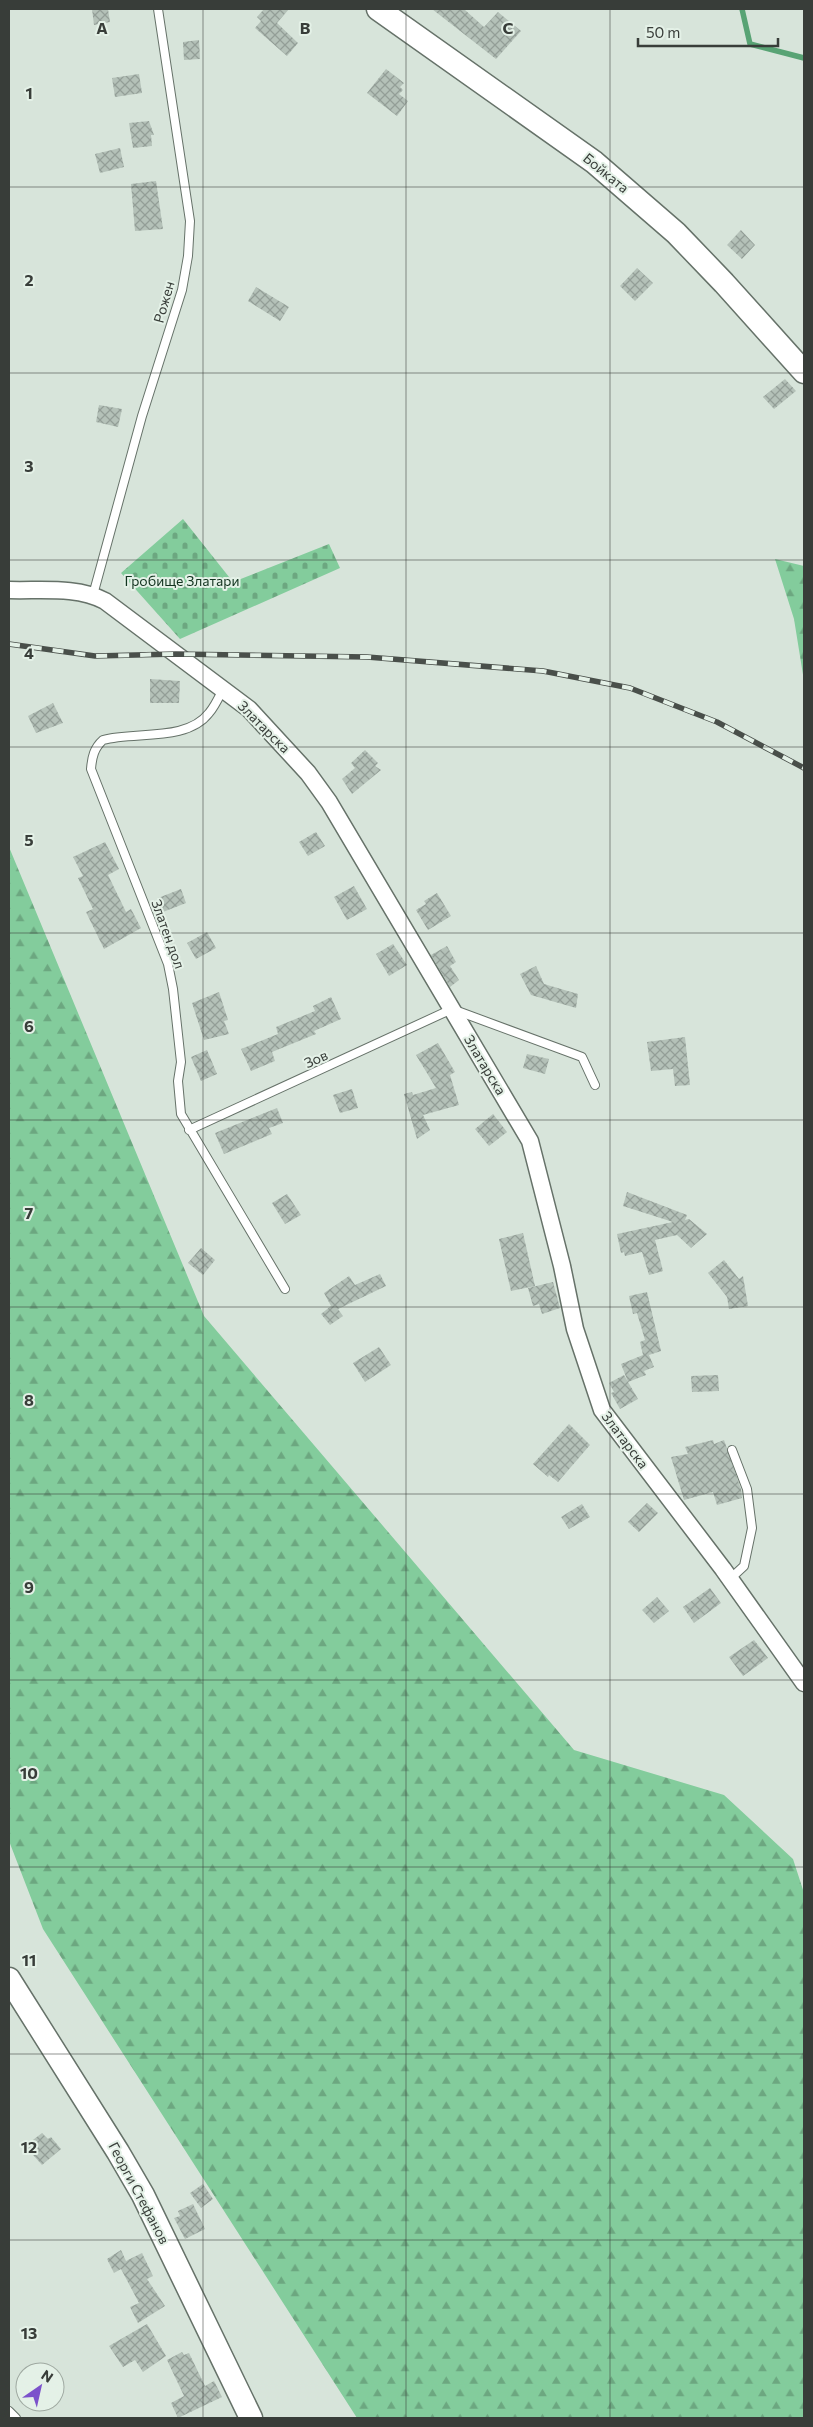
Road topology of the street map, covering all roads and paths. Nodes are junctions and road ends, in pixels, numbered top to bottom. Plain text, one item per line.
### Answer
1 (158, 9) edge
2 (378, 9) edge
3 (804, 372) edge
4 (9, 590) edge
5 (93, 594) junction
6 (223, 690) junction
7 (452, 1009) junction
8 (595, 1085) dead end
9 (189, 1130) junction
10 (285, 1289) dead end
11 (732, 1450) dead end
12 (730, 1579) junction
13 (804, 1683) edge
14 (9, 1979) edge
15 (9, 2411) edge
16 (16, 2418) edge
17 (251, 2418) edge

1 - 5 lane, Рожен
2 - 3 street, Бойката
4 - 5 street, Златарска
5 - 6 street, Златарска
6 - 7 street, Златарска
6 - 9 lane, Златен дол
7 - 8 lane
7 - 9 lane, Зов
7 - 12 street, Златарска
9 - 10 lane, Златен дол
11 - 12 lane
12 - 13 street, Златарска
14 - 17 street, Георги Стефанов
15 - 16 lane

